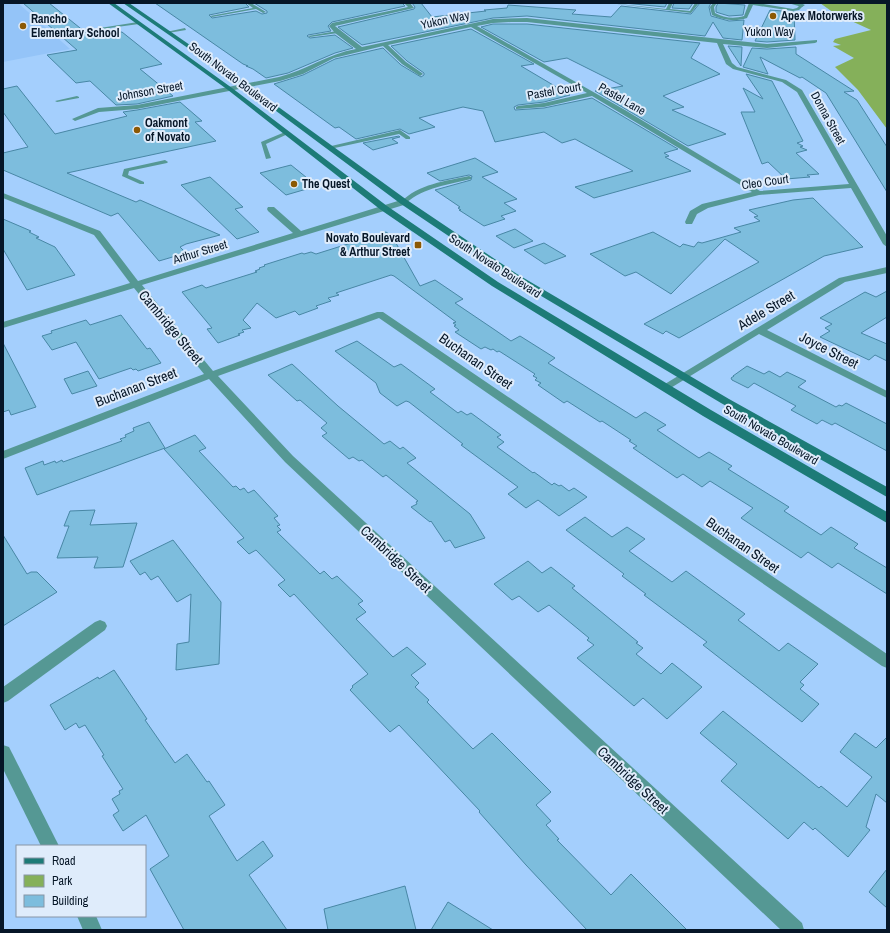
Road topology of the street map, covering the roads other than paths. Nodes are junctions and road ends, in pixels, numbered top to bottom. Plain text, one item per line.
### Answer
1 (111, 3) edge
2 (126, 3) edge
3 (248, 3) edge
4 (407, 3) edge
5 (611, 3) edge
6 (646, 3) edge
7 (671, 3) edge
8 (697, 3) edge
9 (715, 3) edge
10 (751, 3) edge
11 (791, 3) edge
12 (619, 4) edge
13 (802, 5) joint
14 (642, 7) junction
15 (257, 8) junction
16 (666, 10) junction
17 (264, 12) dead end
18 (212, 16) dead end
19 (138, 23) junction
20 (473, 26) junction
21 (102, 28) dead end
22 (185, 29) dead end
23 (168, 32) junction
24 (337, 32) junction
25 (310, 36) dead end
26 (815, 41) dead end
27 (719, 42) junction
28 (384, 44) junction
29 (360, 49) junction
30 (420, 74) dead end
31 (246, 86) junction
32 (230, 89) junction
33 (593, 94) junction
34 (77, 97) dead end
35 (57, 101) dead end
36 (518, 108) dead end
37 (75, 119) dead end
38 (287, 133) junction
39 (408, 138) dead end
40 (330, 147) junction
41 (268, 158) dead end
42 (165, 162) dead end
43 (468, 178) dead end
44 (142, 183) dead end
45 (853, 186) junction
46 (759, 193) junction
47 (3, 195) edge
48 (404, 202) junction
49 (384, 208) junction
50 (272, 210) dead end
51 (689, 222) dead end
52 (298, 234) junction
53 (887, 244) edge
54 (887, 270) edge
55 (136, 284) junction
56 (3, 325) edge
57 (759, 330) junction
58 (211, 375) junction
59 (683, 376) junction
60 (665, 387) junction
61 (887, 395) edge
62 (3, 455) edge
63 (887, 493) edge
64 (887, 518) edge
65 (100, 626) dead end
66 (887, 662) edge
67 (3, 696) edge
68 (3, 752) edge
69 (50, 845) edge
70 (86, 917) edge
71 (93, 930) edge
72 (795, 930) edge

1 - 19 main road, South Novato Boulevard
2 - 23 main road, South Novato Boulevard
3 - 15 lane
4 - 24 street
5 - 12 lane
6 - 14 lane
7 - 16 lane
8 - 16 lane
9 - 10 lane
10 - 13 lane
11 - 13 street
12 - 14 lane
14 - 16 lane
15 - 17 lane
15 - 18 lane
19 - 21 lane
19 - 32 main road, South Novato Boulevard
20 - 27 street, Yukon Way
20 - 28 street, Yukon Way
20 - 33 street, Pastel Lane
22 - 23 lane
23 - 31 main road, South Novato Boulevard
24 - 25 lane
24 - 29 street
26 - 27 street, Yukon Way
27 - 45 street, Donna Street
28 - 29 street, Yukon Way
28 - 30 street
29 - 31 street, Yukon Way
31 - 32 street, Yukon Way
31 - 40 main road, South Novato Boulevard
32 - 37 street, Johnson Street
32 - 38 main road, South Novato Boulevard
33 - 36 street, Pastel Court
33 - 46 street, Pastel Lane
34 - 35 lane
38 - 41 lane
38 - 49 main road, South Novato Boulevard
39 - 40 lane
40 - 48 main road, South Novato Boulevard
42 - 44 lane
43 - 48 lane
45 - 46 street, Cleo Court
45 - 53 street, Donna Street
46 - 51 street, Cleo Court
47 - 55 street, Cambridge Street
48 - 49 street, Arthur Street
48 - 59 main road, South Novato Boulevard
49 - 52 street, Arthur Street
49 - 60 main road, South Novato Boulevard
50 - 52 street
52 - 55 street, Arthur Street
54 - 57 street, Adele Street
55 - 56 street, Arthur Street
55 - 58 street, Cambridge Street
57 - 59 street, Adele Street
57 - 61 street, Joyce Street
58 - 62 street, Buchanan Street
58 - 66 street, Buchanan Street
58 - 72 street, Cambridge Street
59 - 60 street, Adele Street
59 - 63 main road, South Novato Boulevard
60 - 64 main road, South Novato Boulevard
65 - 67 street
68 - 69 street
70 - 71 street

